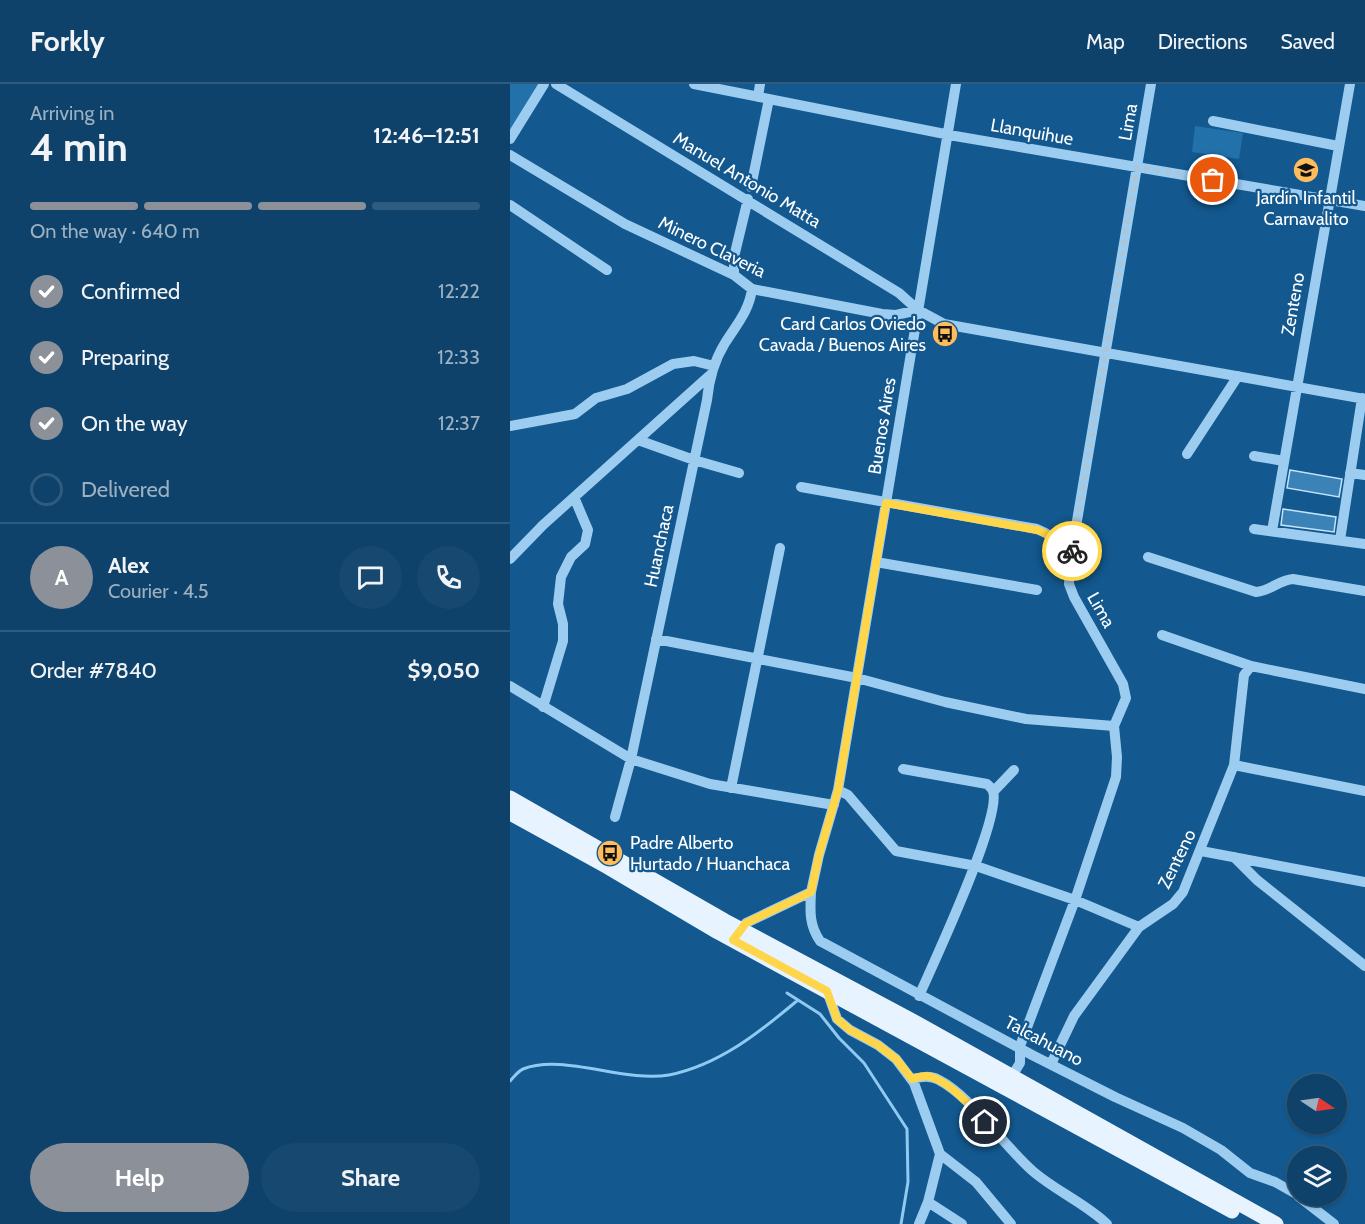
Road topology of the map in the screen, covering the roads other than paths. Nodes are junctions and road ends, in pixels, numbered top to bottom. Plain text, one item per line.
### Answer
1 (544, 84) edge
2 (556, 84) edge
3 (570, 84) edge
4 (694, 84) edge
5 (760, 84) edge
6 (956, 84) edge
7 (1151, 84) edge
8 (1350, 84) edge
9 (574, 95) junction
10 (758, 97) junction
11 (769, 99) junction
12 (1213, 121) dead end
13 (948, 134) junction
14 (510, 139) edge
15 (1338, 146) junction
16 (510, 155) edge
17 (1137, 167) junction
18 (751, 187) dead end
19 (748, 199) junction
20 (1329, 200) junction
21 (510, 205) edge
22 (1365, 206) edge
23 (607, 270) dead end
24 (734, 275) junction
25 (752, 289) junction
26 (918, 310) junction
27 (1106, 354) junction
28 (711, 371) junction
29 (1238, 376) junction
30 (1295, 386) junction
31 (1364, 398) edge
32 (510, 426) edge
33 (638, 440) junction
34 (1187, 454) dead end
35 (1254, 456) dead end
36 (694, 460) junction
37 (1284, 462) junction
38 (739, 473) dead end
39 (1350, 473) junction
40 (1365, 475) edge
41 (801, 487) dead end
42 (574, 497) junction
43 (886, 503) junction
44 (1254, 529) dead end
45 (1272, 531) junction
46 (1340, 540) junction
47 (1365, 543) edge
48 (780, 548) dead end
49 (1148, 557) dead end
50 (510, 559) edge
51 (876, 562) junction
52 (1070, 562) junction
53 (1036, 590) dead end
54 (1365, 591) edge
55 (1162, 635) dead end
56 (656, 639) junction
57 (757, 660) junction
58 (1251, 666) junction
59 (857, 678) junction
60 (510, 686) edge
61 (1365, 689) edge
62 (543, 707) junction
63 (1114, 726) junction
64 (631, 759) junction
65 (1234, 765) junction
66 (903, 769) dead end
67 (1014, 770) dead end
68 (731, 788) junction
69 (838, 790) junction
70 (1365, 791) edge
71 (993, 792) junction
72 (510, 798) edge
73 (834, 805) junction
74 (510, 813) edge
75 (615, 818) dead end
76 (1201, 851) junction
77 (1233, 857) junction
78 (976, 866) junction
79 (1365, 882) edge
80 (811, 892) junction
81 (1075, 900) junction
82 (1139, 927) junction
83 (737, 934) junction
84 (1365, 966) edge
85 (827, 991) junction
86 (919, 996) junction
87 (1020, 1046) junction
88 (1034, 1056) junction
89 (1020, 1063) junction
90 (1052, 1064) junction
91 (912, 1079) junction
92 (1009, 1082) junction
93 (940, 1154) junction
94 (1159, 1165) junction
95 (1287, 1189) edge
96 (928, 1202) junction
97 (1312, 1206) edge
98 (919, 1224) edge
99 (962, 1224) edge
100 (1011, 1224) edge
101 (1107, 1224) edge
102 (1256, 1224) edge
103 (1276, 1224) edge
104 (1334, 1224) edge

1 - 14 street
2 - 9 street, Manuel Antonio Matta
3 - 9 street
4 - 10 street, Llanquihue
5 - 10 street
6 - 13 street, Buenos Aires
7 - 17 street, Lima
8 - 15 street, Zenteno
9 - 19 street, Manuel Antonio Matta
10 - 11 street, Llanquihue
11 - 13 street, Llanquihue
11 - 18 street
12 - 15 street
13 - 17 street, Llanquihue
13 - 26 street, Buenos Aires
15 - 20 street, Zenteno
16 - 24 street, Minero Claveria
17 - 20 street, Llanquihue
17 - 27 street, Lima
19 - 24 street
19 - 26 street, Manuel Antonio Matta
20 - 22 street, Llanquihue
20 - 30 street, Zenteno
21 - 23 street
24 - 25 street, Minero Claveria
25 - 26 street, Minero Claveria
25 - 28 street, Huanchaca
26 - 27 street, Manuel Antonio Matta
26 - 43 street, Buenos Aires
27 - 29 street, Manuel Antonio Matta
27 - 52 street, Lima
28 - 32 street
28 - 33 street
28 - 36 street, Huanchaca
29 - 30 street, Manuel Antonio Matta
29 - 34 street
30 - 31 street, Manuel Antonio Matta
30 - 37 street, Zenteno
31 - 39 street
33 - 36 street
33 - 42 street
35 - 37 street
36 - 38 street
36 - 56 street, Huanchaca
37 - 45 street, Zenteno
39 - 40 street
39 - 46 street
41 - 43 street
42 - 50 street
42 - 62 street
43 - 51 street, Buenos Aires
43 - 52 street
44 - 45 street
45 - 46 street
46 - 47 street
48 - 57 street
49 - 54 street
51 - 53 street
51 - 59 street, Buenos Aires
52 - 63 street, Lima
55 - 58 street
56 - 57 street
56 - 64 street, Huanchaca
57 - 59 street
57 - 68 street
58 - 61 street
58 - 65 street, Zenteno
59 - 63 street
59 - 69 street, Buenos Aires
60 - 62 street
62 - 64 street
63 - 81 street, Lima
64 - 68 street
64 - 75 street, Huanchaca
65 - 70 street
65 - 76 street, Zenteno
66 - 71 street
67 - 71 street
68 - 73 street
69 - 73 street, Buenos Aires
69 - 78 street
71 - 78 street
72 - 83 main road
73 - 80 street, Buenos Aires
74 - 83 main road
76 - 77 street
76 - 82 street, Zenteno
77 - 79 street
77 - 84 street
78 - 81 street
78 - 86 street
80 - 83 street
80 - 86 street, Talcahuano
81 - 82 street
81 - 87 street, Lima
82 - 90 street, Zenteno
83 - 85 main road
83 - 92 main road
85 - 91 street
85 - 92 main road
86 - 87 street, Talcahuano
87 - 88 street, Talcahuano
87 - 89 street, Lima
88 - 89 street
88 - 90 street, Talcahuano
89 - 92 street, Lima
90 - 95 street, Talcahuano
91 - 93 street
91 - 101 street
92 - 94 main road
93 - 96 street
93 - 100 street
94 - 102 main road
94 - 103 main road
96 - 98 street
96 - 99 street
97 - 104 street, Talcahuano

